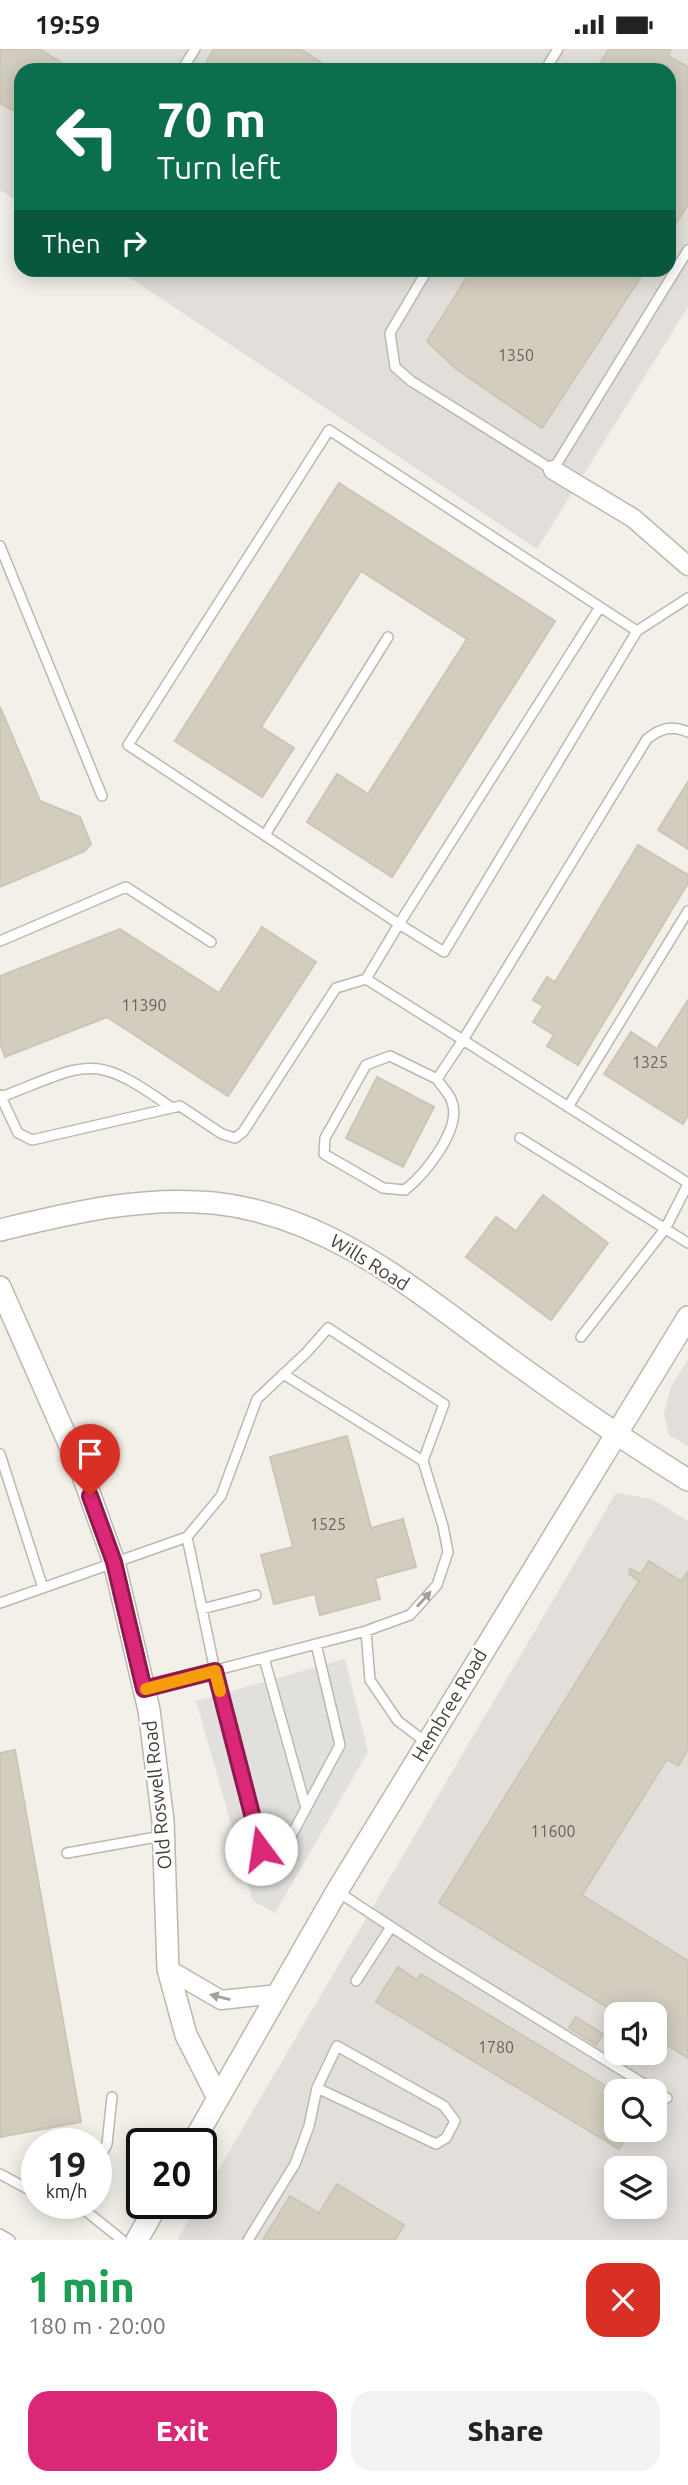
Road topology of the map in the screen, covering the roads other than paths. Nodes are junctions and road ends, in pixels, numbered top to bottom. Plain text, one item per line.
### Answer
1 (688, 250) edge
2 (676, 270) edge
3 (423, 277) edge
4 (671, 277) edge
5 (553, 470) junction
6 (0, 546) edge
7 (688, 566) edge
8 (688, 598) edge
9 (600, 607) junction
10 (636, 632) junction
11 (388, 637) dead end
12 (687, 730) edge
13 (102, 796) dead end
14 (265, 835) junction
15 (688, 911) edge
16 (399, 924) junction
17 (0, 941) edge
18 (211, 942) dead end
19 (366, 979) junction
20 (463, 1040) junction
21 (437, 1079) junction
22 (0, 1096) edge
23 (568, 1107) junction
24 (172, 1108) junction
25 (520, 1138) dead end
26 (688, 1183) edge
27 (665, 1229) junction
28 (0, 1230) edge
29 (688, 1243) edge
30 (0, 1287) edge
31 (688, 1317) edge
32 (581, 1337) dead end
33 (283, 1374) junction
34 (614, 1435) junction
35 (0, 1454) edge
36 (423, 1461) junction
37 (688, 1480) edge
38 (187, 1537) junction
39 (114, 1562) junction
40 (43, 1588) junction
41 (256, 1595) dead end
42 (0, 1603) edge
43 (202, 1609) junction
44 (366, 1631) junction
45 (316, 1644) junction
46 (264, 1658) junction
47 (215, 1671) junction
48 (144, 1689) junction
49 (427, 1743) junction
50 (306, 1808) junction
51 (164, 1836) junction
52 (68, 1853) dead end
53 (337, 1891) junction
54 (391, 1927) junction
55 (168, 1969) junction
56 (356, 1981) dead end
57 (278, 1994) junction
58 (636, 2079) edge
59 (317, 2088) junction
60 (112, 2097) dead end
61 (218, 2098) junction
62 (109, 2128) edge
63 (201, 2128) edge
64 (0, 2174) edge
65 (21, 2185) edge
66 (95, 2219) edge
67 (149, 2219) edge
68 (0, 2234) edge
69 (10, 2240) edge
70 (122, 2240) edge
71 (137, 2240) edge
72 (248, 2240) edge

1 - 2 lane
3 - 5 lane
4 - 5 lane
5 - 7 street
6 - 13 lane
8 - 10 lane
9 - 10 lane
9 - 14 lane
9 - 16 lane
10 - 16 lane
11 - 14 lane
12 - 20 lane
14 - 16 lane
15 - 23 lane
16 - 19 lane
17 - 18 lane
19 - 20 lane
19 - 24 lane
20 - 21 lane
20 - 23 lane
21 - 21 lane
22 - 24 lane
22 - 24 lane
23 - 26 lane
25 - 27 lane
26 - 27 lane
27 - 29 lane
27 - 32 lane
28 - 34 street, Wills Road
30 - 39 street, Old Roswell Road
31 - 34 street, Hembree Road
33 - 36 lane
33 - 36 lane
33 - 38 lane
34 - 37 street, Wills Road
34 - 49 street, Hembree Road
35 - 40 lane
44 -> 36 lane
38 - 39 lane
38 - 43 lane
39 - 40 lane
39 - 48 street, Old Roswell Road
40 - 42 lane
41 - 43 lane
43 - 47 lane
44 - 45 lane
44 - 49 lane
45 - 46 lane
45 - 50 lane
46 - 47 lane
46 - 50 lane
47 - 48 lane
47 - 50 lane
48 - 51 street, Old Roswell Road
49 - 53 street, Hembree Road
51 - 52 lane
51 - 55 street, Old Roswell Road
53 - 54 lane
53 - 57 street, Hembree Road
54 - 56 lane
54 - 58 lane
57 -> 55 street
55 - 61 street, Old Roswell Road
57 - 61 street, Hembree Road
59 - 59 lane
59 - 72 lane
60 - 62 lane
61 - 63 street
64 - 65 lane
66 - 70 lane
67 - 71 street
68 - 69 lane

